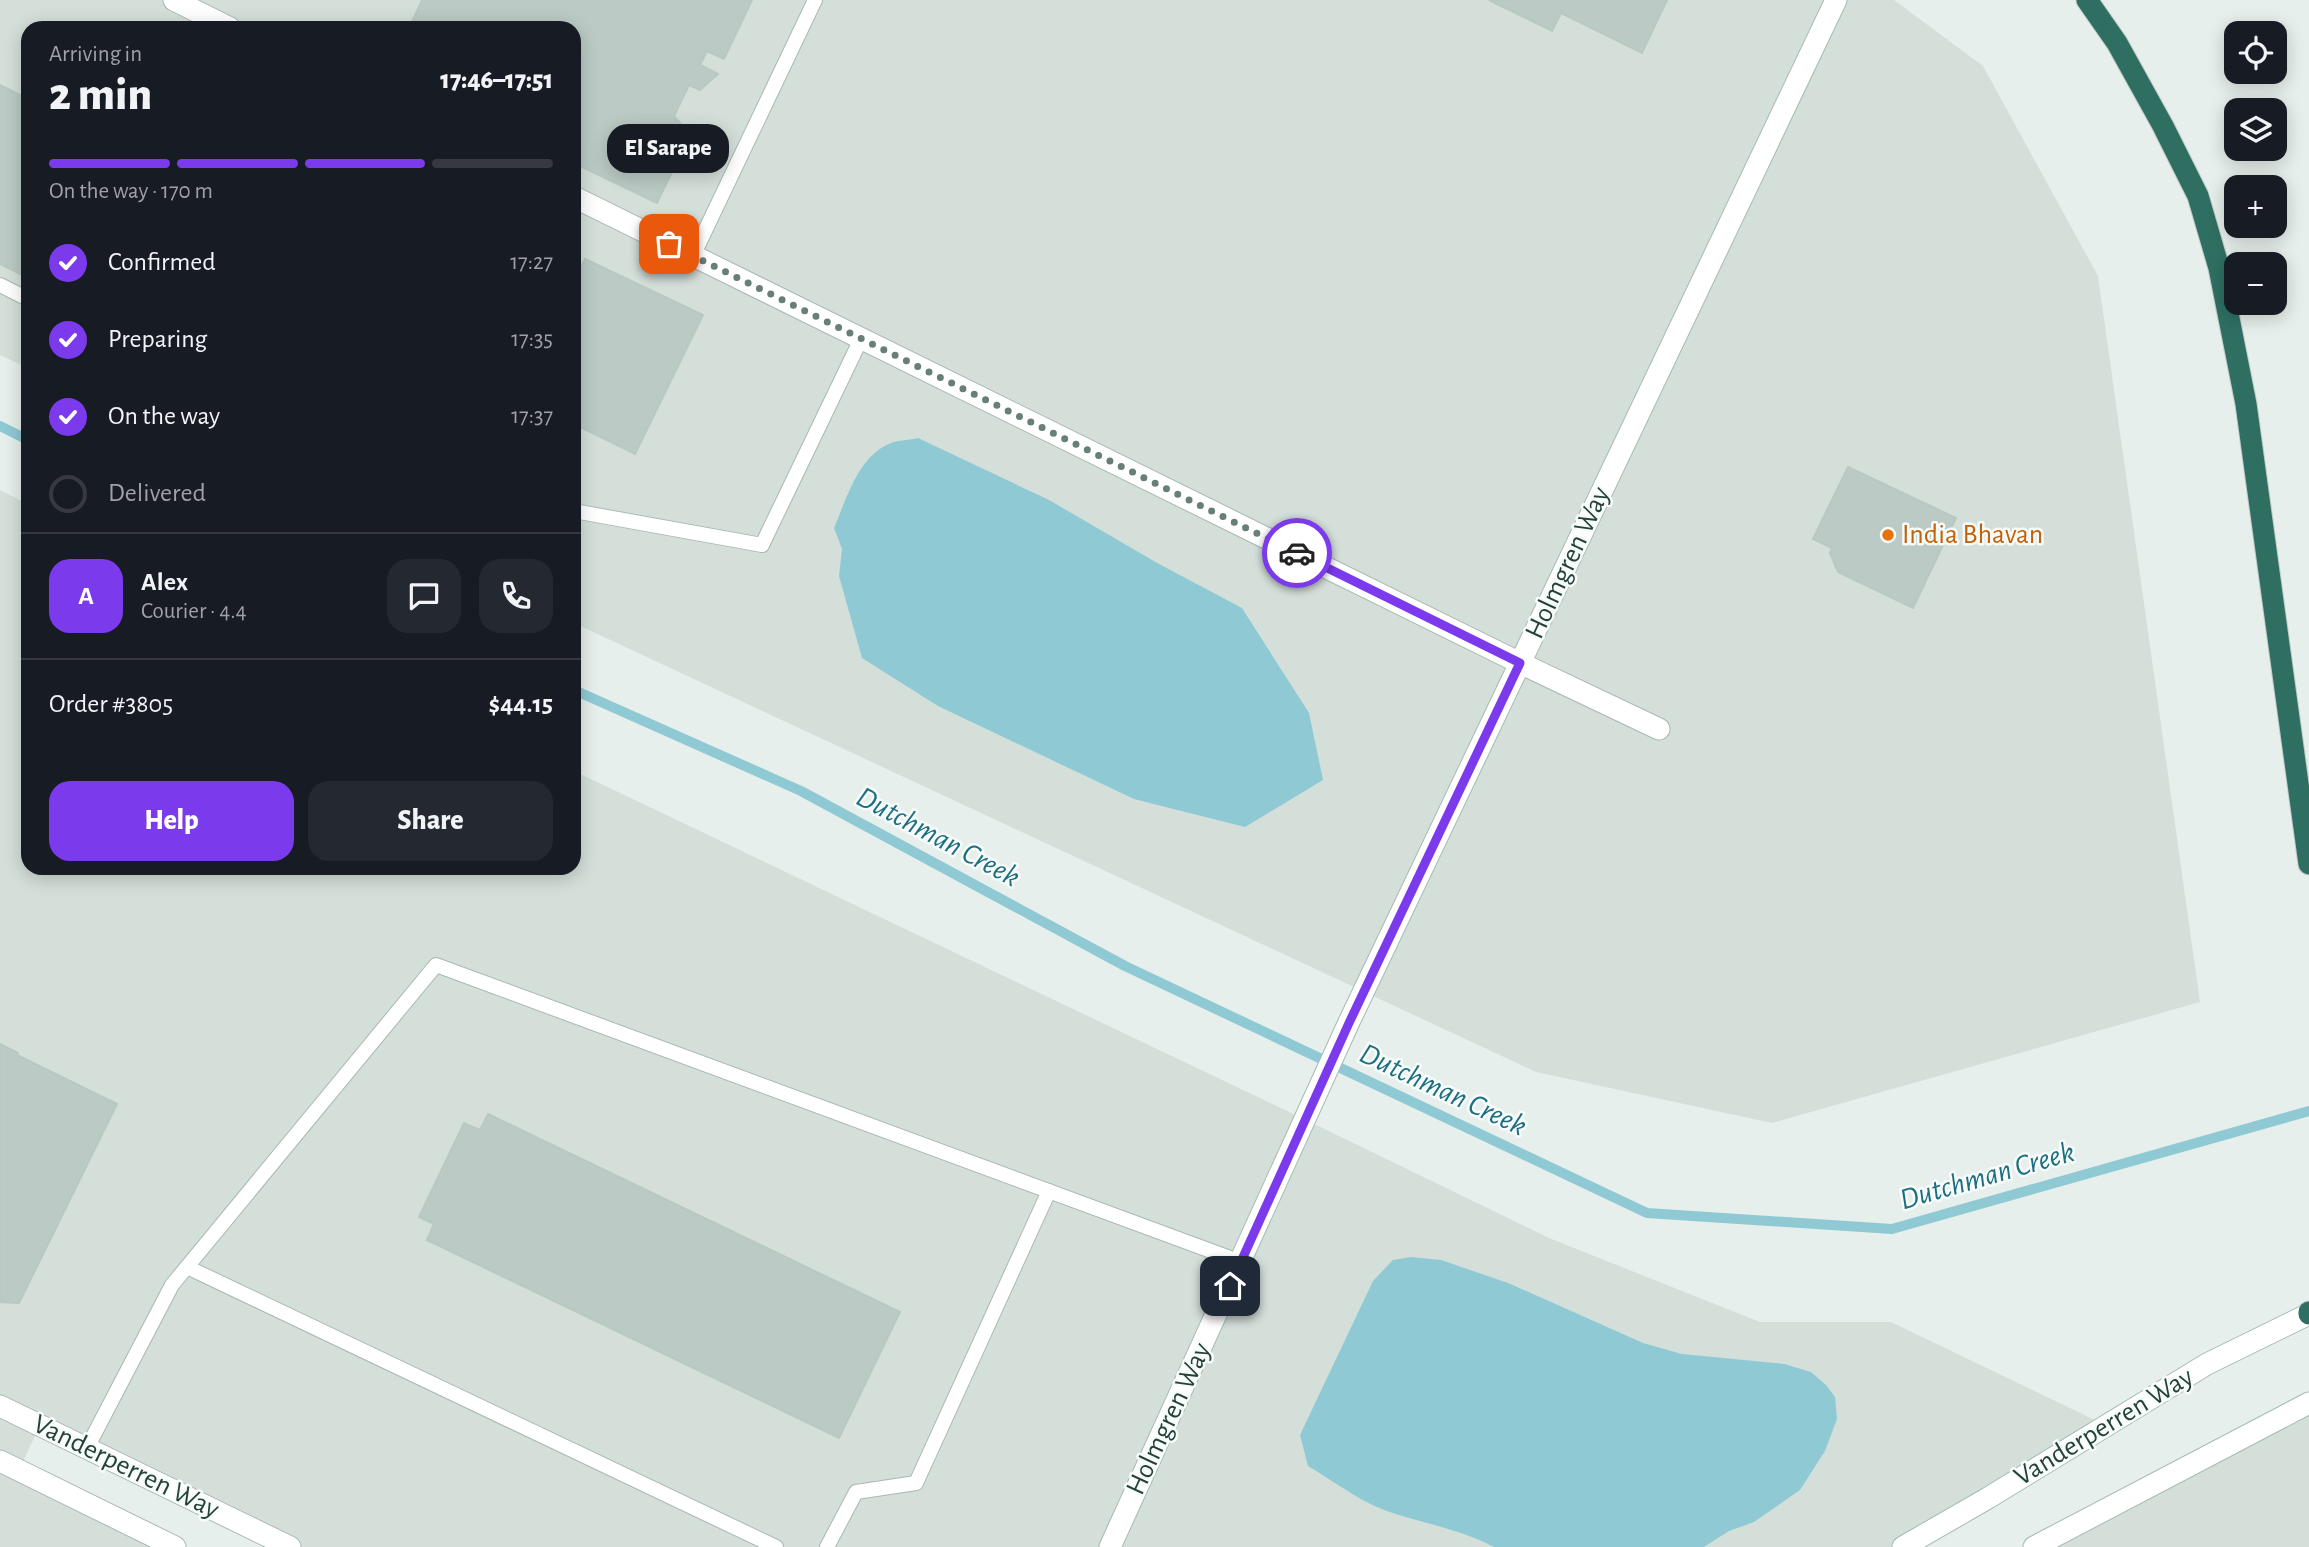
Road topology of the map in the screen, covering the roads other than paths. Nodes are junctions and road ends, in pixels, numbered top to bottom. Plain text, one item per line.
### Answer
1 (174, 0) edge
2 (815, 0) edge
3 (1836, 0) edge
4 (2087, 0) edge
5 (216, 21) edge
6 (581, 200) edge
7 (693, 256) junction
8 (0, 285) edge
9 (21, 296) edge
10 (861, 339) junction
11 (581, 512) edge
12 (1520, 663) junction
13 (1659, 729) dead end
14 (2309, 864) edge
15 (1049, 1191) junction
16 (1241, 1262) junction
17 (187, 1267) junction
18 (2309, 1313) edge
19 (2309, 1403) edge
20 (0, 1406) edge
21 (87, 1448) junction
22 (0, 1461) edge
23 (175, 1547) edge
24 (290, 1547) edge
25 (776, 1547) edge
26 (827, 1547) edge
27 (1110, 1547) edge
28 (1903, 1547) edge
29 (2034, 1547) edge

1 - 5 street
2 - 7 lane
3 - 12 street, Holmgren Way
4 - 14 highway
6 - 7 street
7 - 10 street
8 - 9 lane
10 - 11 lane
10 - 12 street
12 - 13 street
12 - 16 street, Holmgren Way
15 - 16 lane
15 - 17 lane
15 - 26 lane
16 - 27 street, Holmgren Way
17 - 21 lane
17 - 25 lane
18 - 28 street, Vanderperren Way
19 - 29 street
20 - 21 street, Vanderperren Way
21 - 24 street, Vanderperren Way
22 - 23 street, Vanderperren Way

